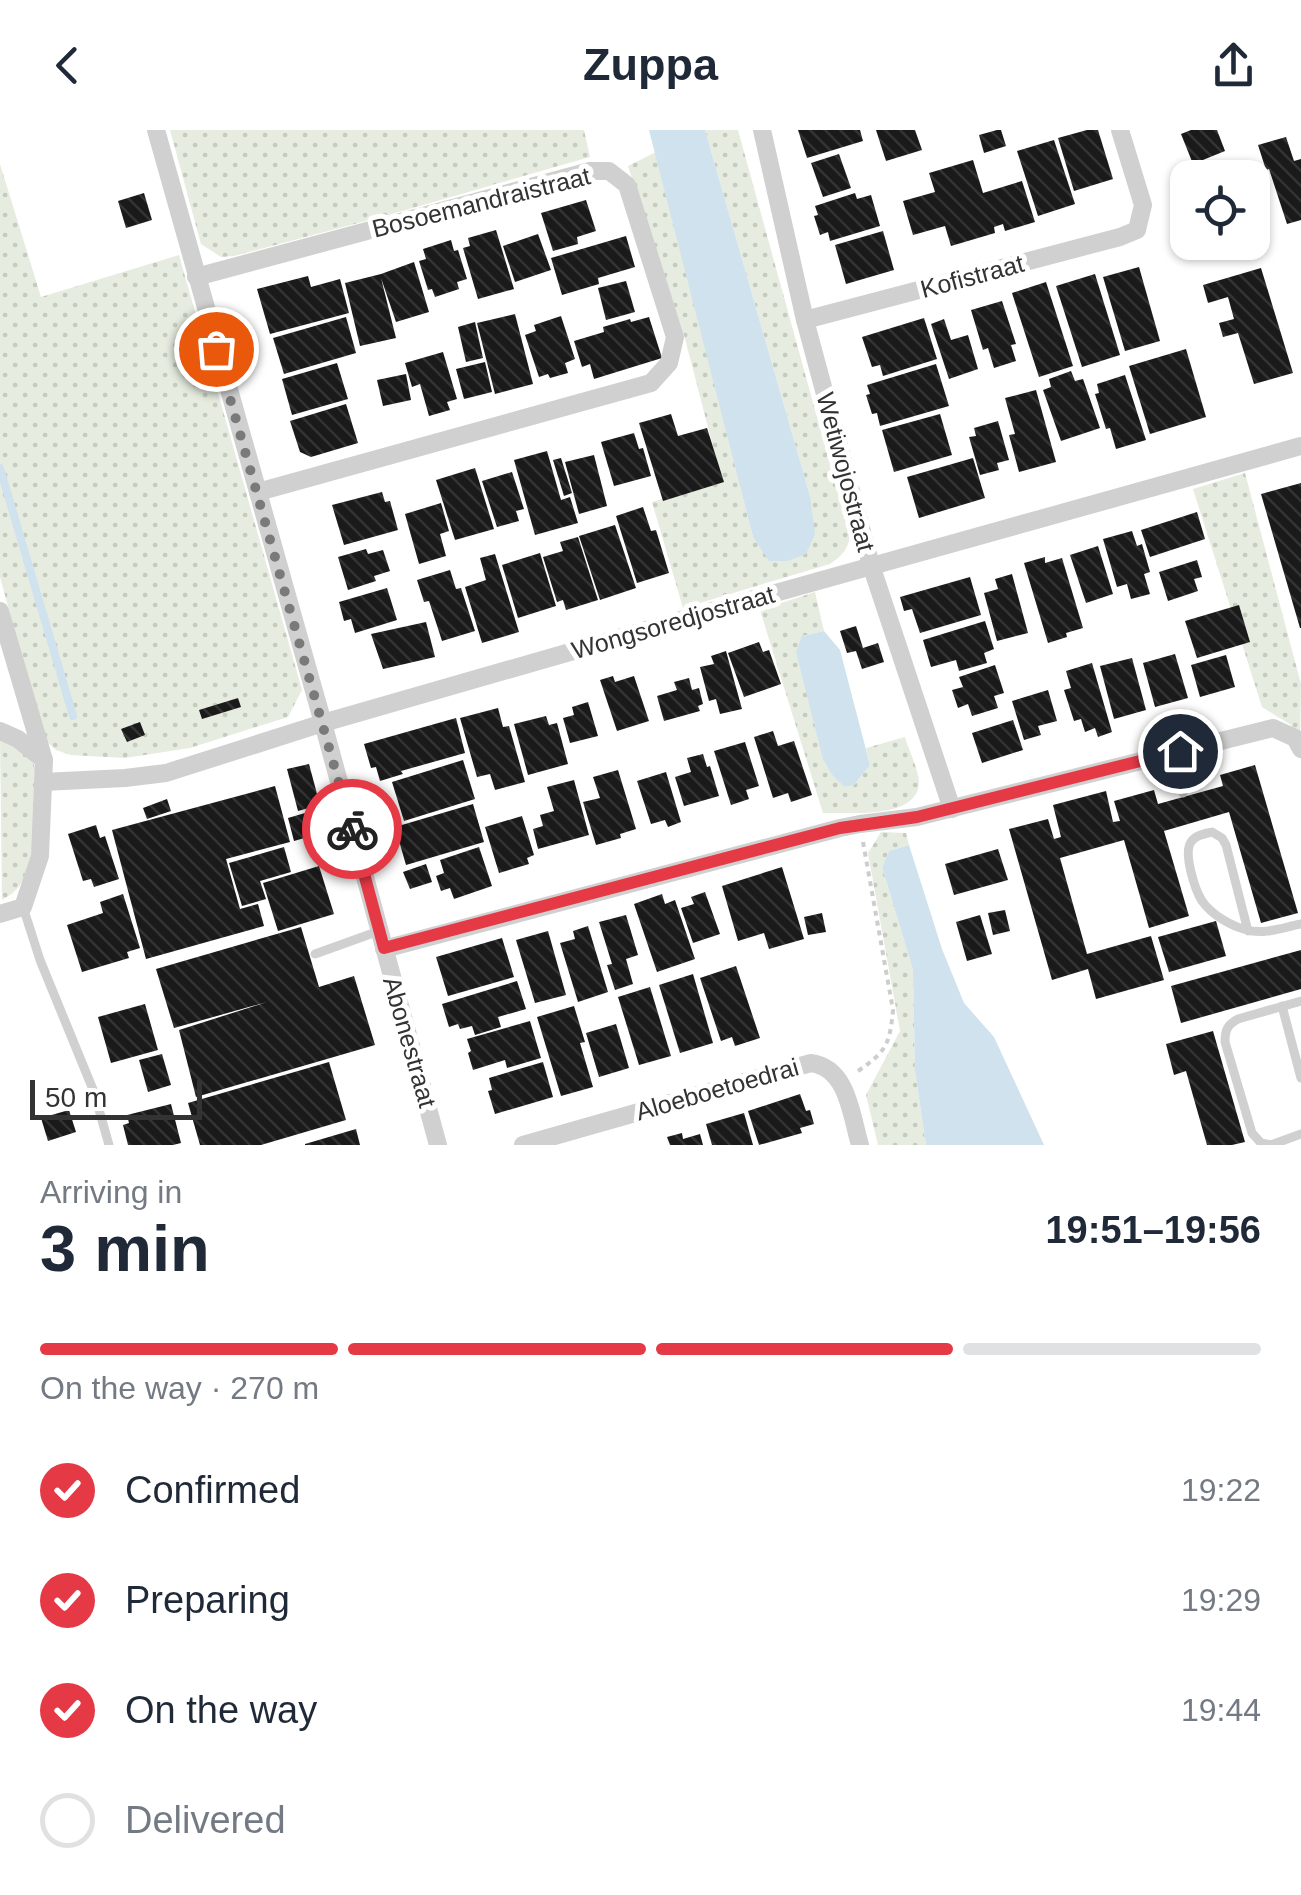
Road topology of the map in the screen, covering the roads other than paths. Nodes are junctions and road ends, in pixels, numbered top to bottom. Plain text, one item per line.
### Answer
1 (156, 130) edge
2 (762, 130) edge
3 (1120, 130) edge
4 (196, 277) junction
5 (805, 320) junction
6 (1301, 446) edge
7 (258, 492) junction
8 (871, 566) junction
9 (0, 611) edge
10 (323, 722) junction
11 (0, 730) edge
12 (1298, 744) edge
13 (1180, 751) junction
14 (44, 760) junction
15 (44, 782) junction
16 (1183, 793) dead end
17 (952, 809) junction
18 (23, 907) junction
19 (0, 914) edge
20 (1301, 924) edge
21 (1248, 930) junction
22 (382, 940) junction
23 (316, 954) dead end
24 (1301, 1001) edge
25 (1282, 1006) junction
26 (1301, 1078) edge
27 (1301, 1134) edge
28 (108, 1145) edge
29 (438, 1145) edge
30 (523, 1145) edge
31 (860, 1145) edge

1 - 4 street, Abonestraat
2 - 5 street, Wetiwojostraat
3 - 5 street, Kofistraat
4 - 7 street, Abonestraat
4 - 7 street, Bosoemandraistraat
5 - 8 street, Wetiwojostraat
6 - 8 street, Wongsoredjostraat
7 - 10 street, Abonestraat
8 - 10 street, Wongsoredjostraat
8 - 17 street, Wetiwojostraat
9 - 14 street
10 - 15 street, Wongsoredjostraat
10 - 22 street, Abonestraat
11 - 14 street
12 - 13 street
13 - 16 lane
13 - 17 street
14 - 15 street
15 - 18 street
17 - 22 street
18 - 19 street
18 - 28 lane
20 - 21 lane
21 - 21 lane
22 - 23 lane
22 - 29 street, Abonestraat
24 - 25 lane
25 - 26 lane
25 - 27 lane
30 - 31 street, Aloeboetoedrai

